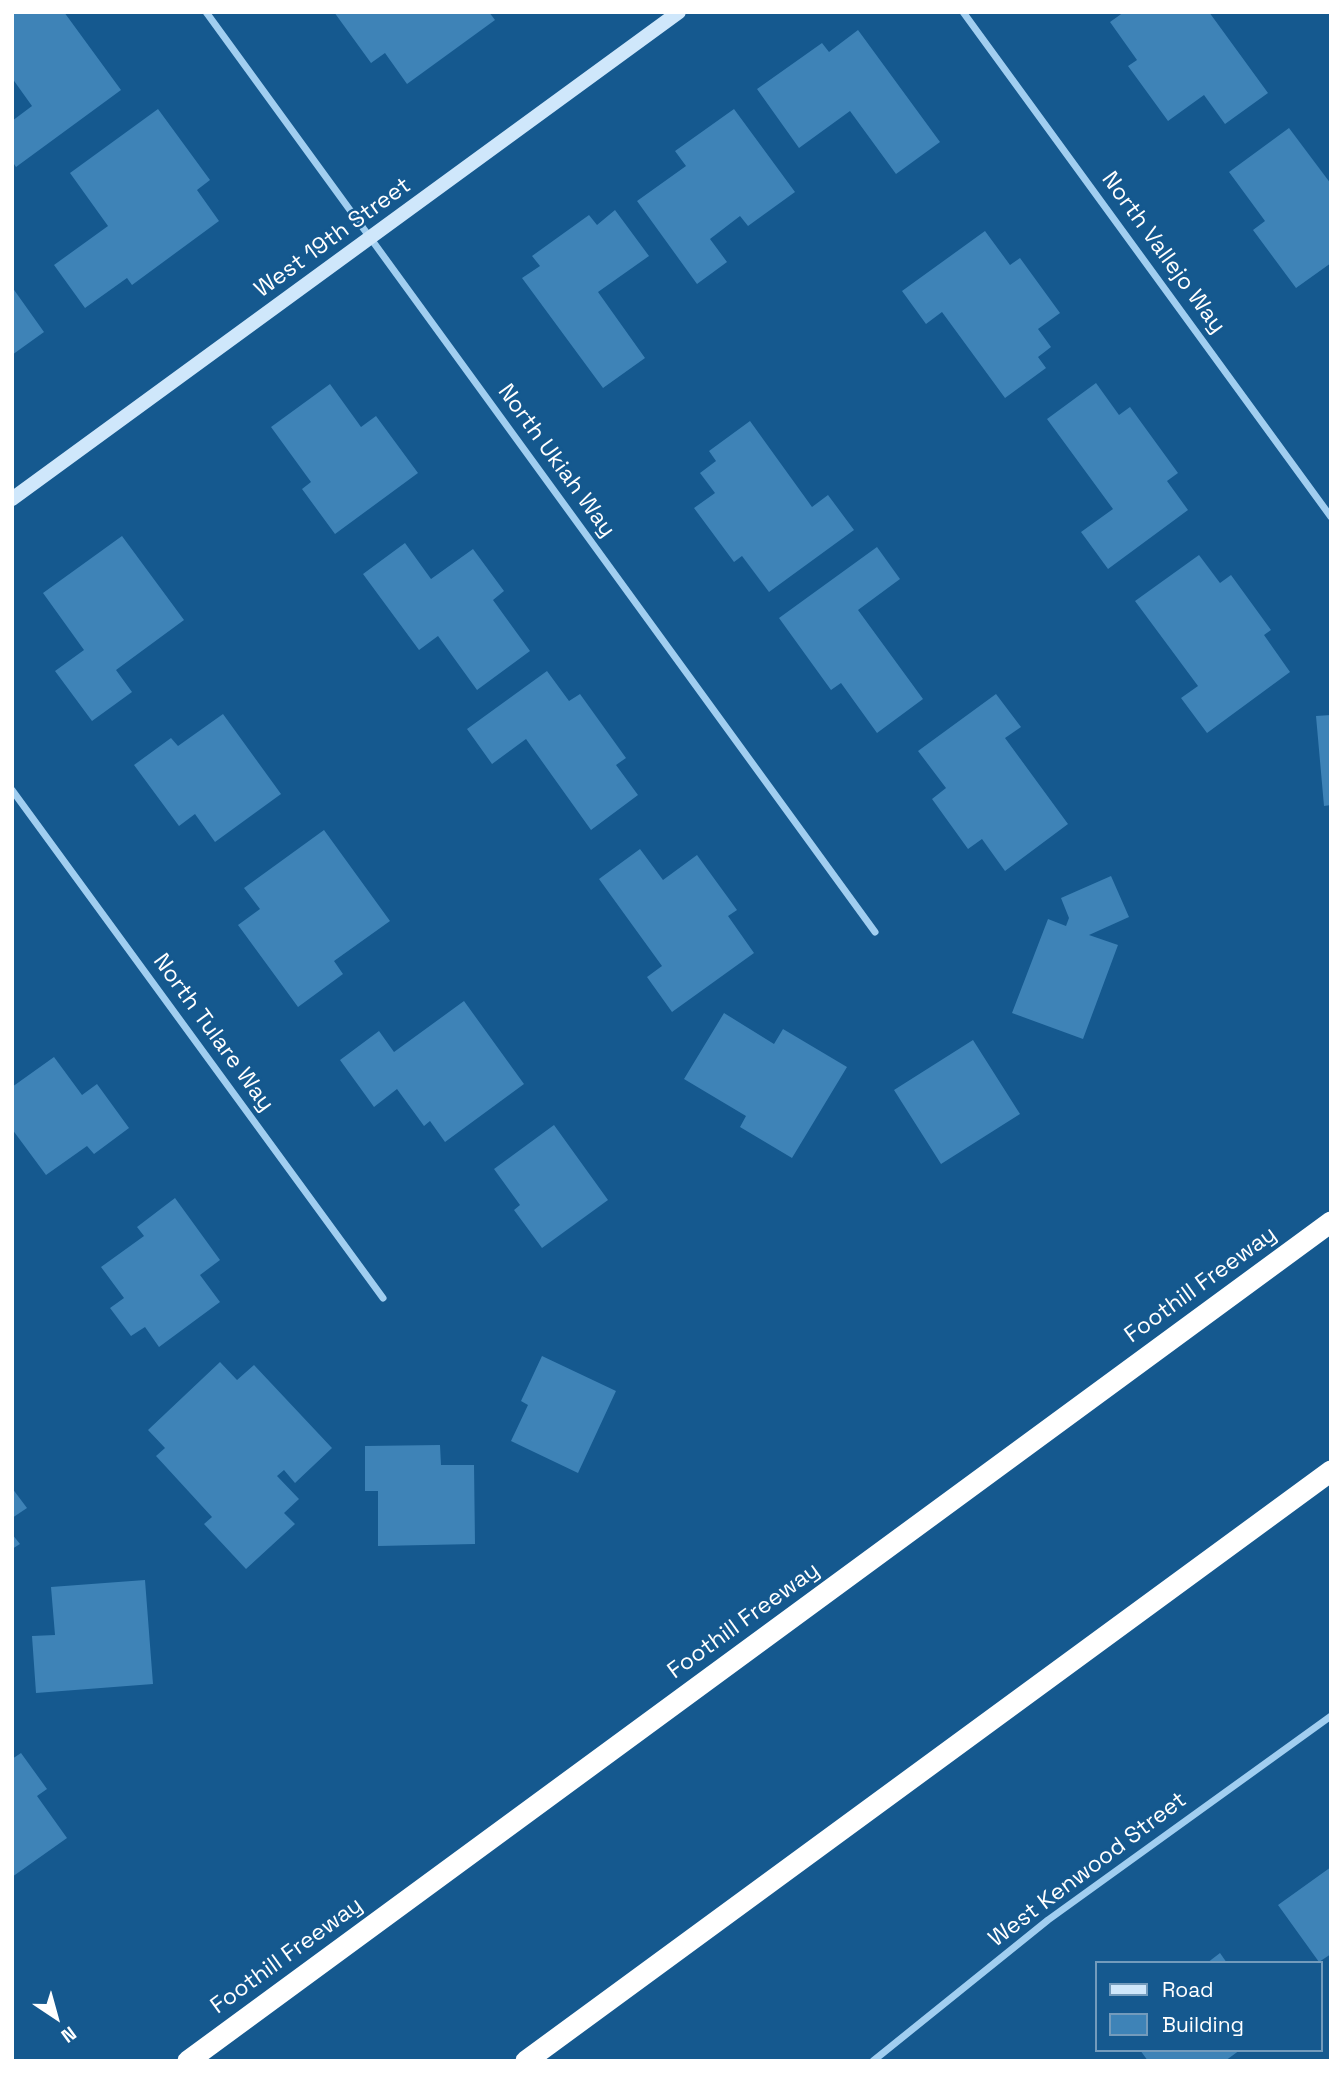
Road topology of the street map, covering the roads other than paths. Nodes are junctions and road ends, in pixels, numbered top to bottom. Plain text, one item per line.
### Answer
1 (206, 12) edge
2 (679, 12) edge
3 (963, 12) edge
4 (371, 238) junction
5 (12, 499) edge
6 (1331, 517) edge
7 (12, 790) edge
8 (875, 932) dead end
9 (1331, 1222) edge
10 (383, 1298) dead end
11 (1331, 1471) edge
12 (1331, 1716) edge
13 (188, 2061) edge
14 (526, 2061) edge
15 (873, 2061) edge

1 - 4 street, North Ukiah Way
2 - 4 main road, West 19th Street
3 - 6 street, North Vallejo Way
4 - 5 main road, West 19th Street
4 - 8 street, North Ukiah Way
7 - 10 street, North Tulare Way
9 - 13 highway, Foothill Freeway
11 - 14 highway
12 - 15 street, West Kenwood Street

